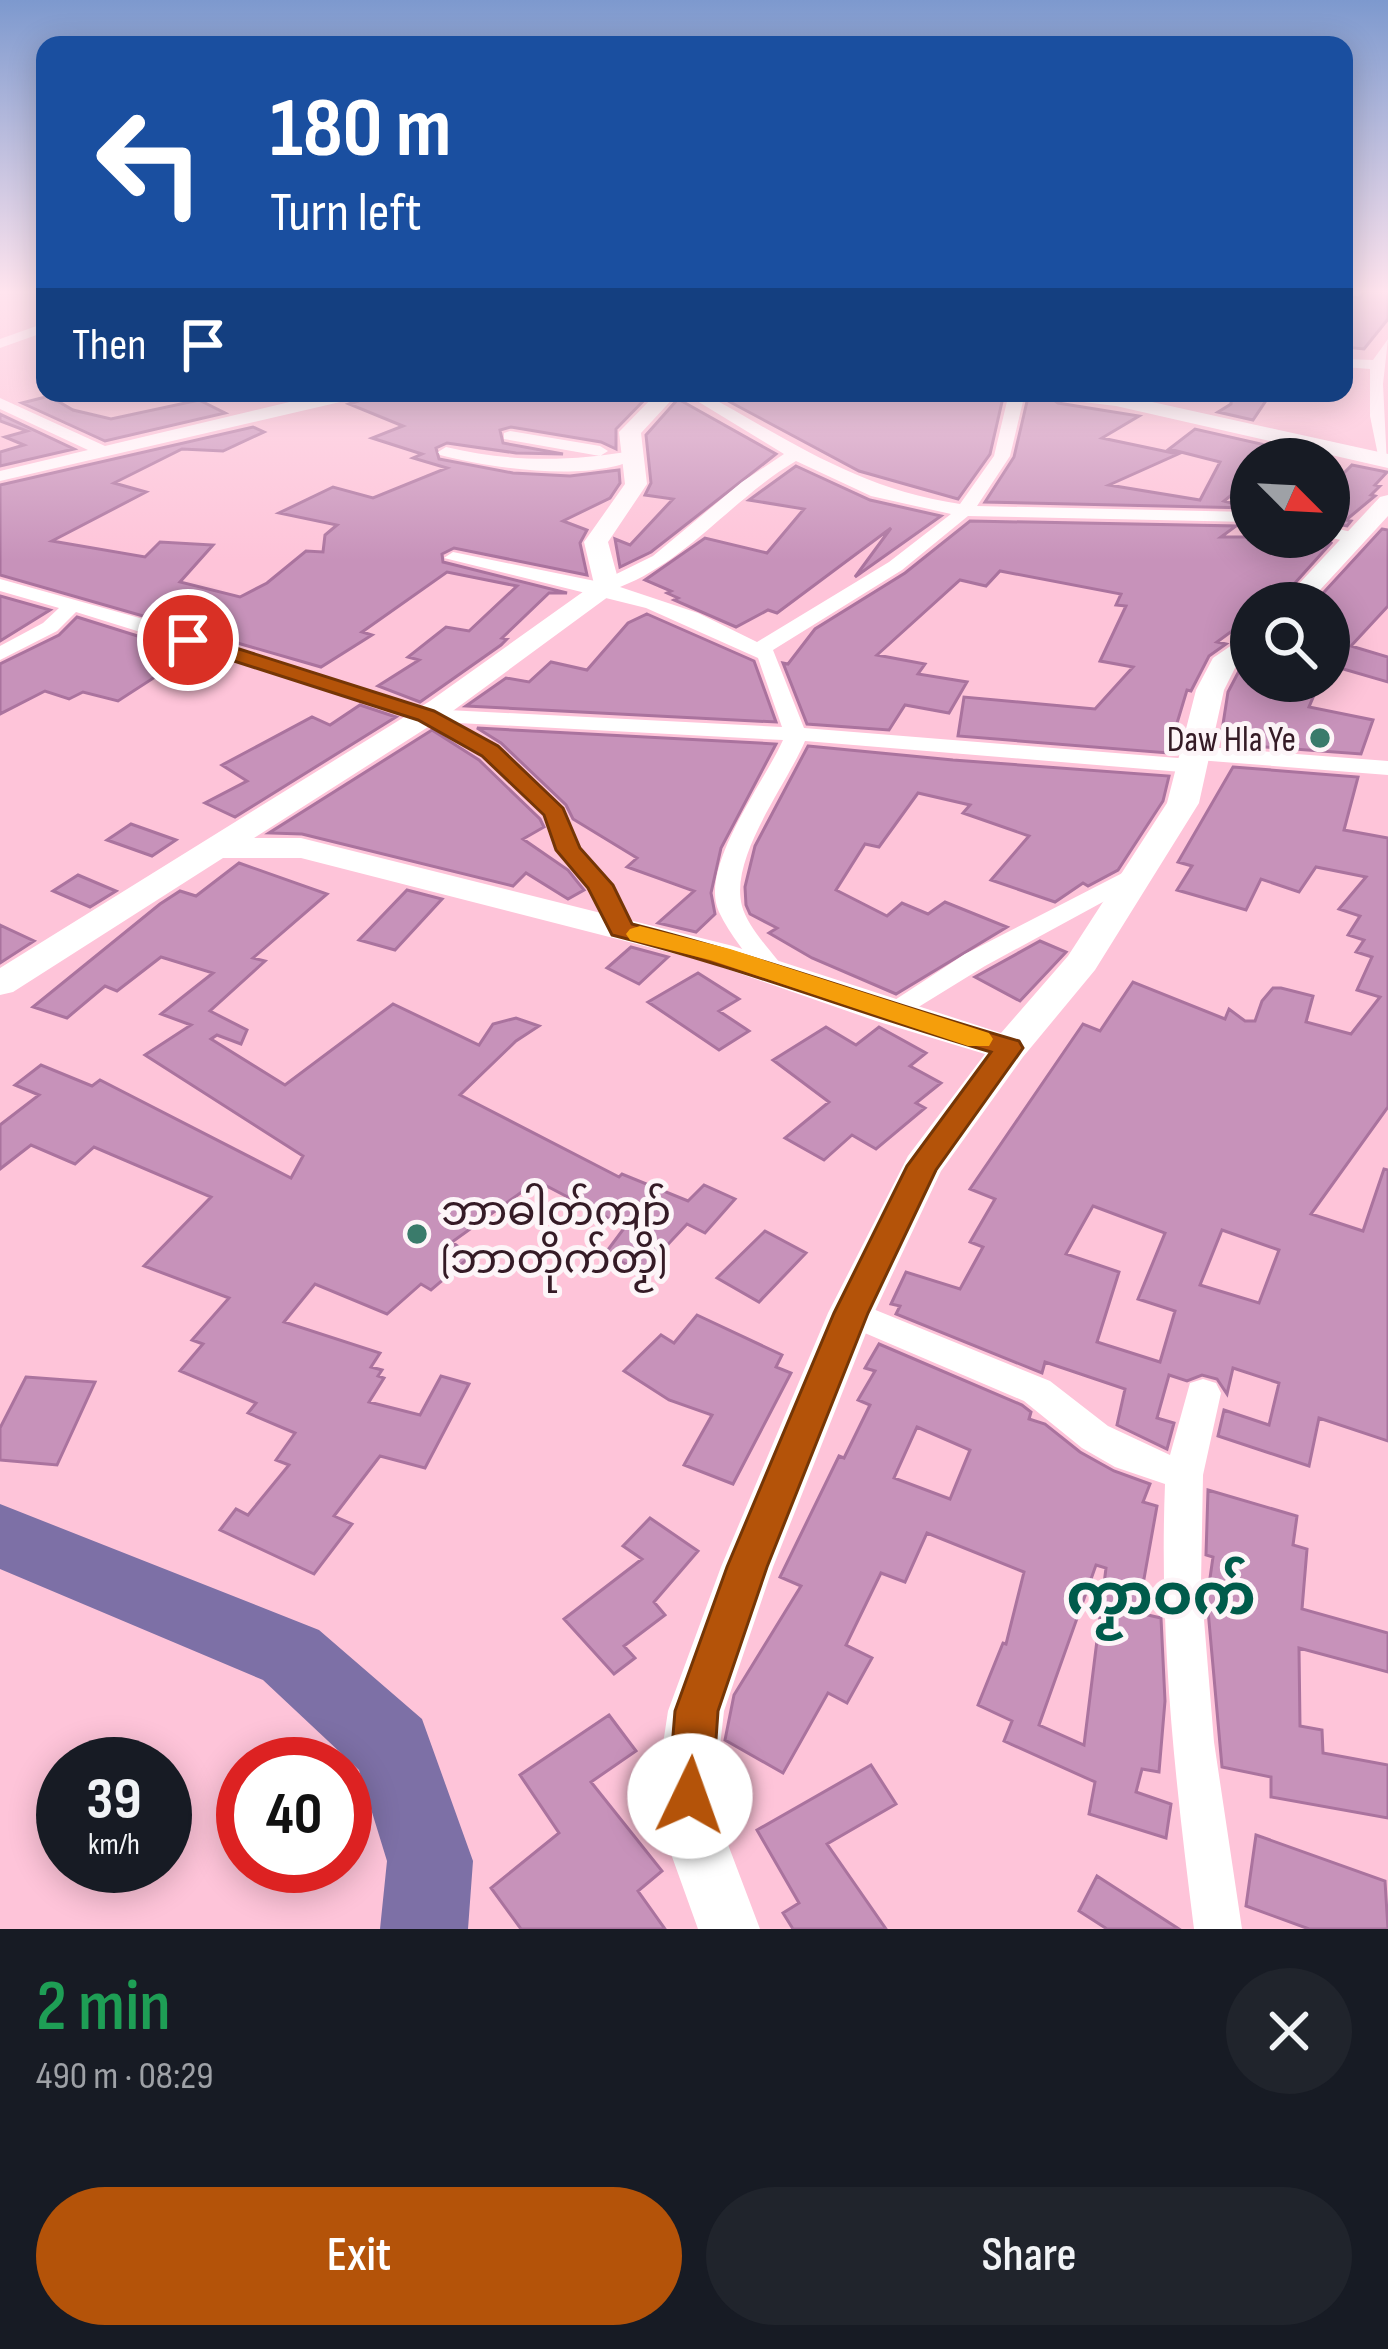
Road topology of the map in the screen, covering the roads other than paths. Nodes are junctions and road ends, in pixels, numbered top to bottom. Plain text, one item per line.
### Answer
1 (1381, 381) edge
2 (289, 402) edge
3 (659, 402) edge
4 (707, 402) edge
5 (1015, 402) edge
6 (1125, 402) edge
7 (0, 403) edge
8 (511, 428) dead end
9 (632, 448) junction
10 (101, 450) junction
11 (446, 452) dead end
12 (796, 454) junction
13 (1387, 461) edge
14 (0, 476) edge
15 (1388, 502) edge
16 (966, 508) junction
17 (1230, 516) edge
18 (1350, 537) edge
19 (1355, 538) junction
20 (453, 558) dead end
21 (1314, 582) edge
22 (0, 585) edge
23 (607, 586) junction
24 (73, 605) junction
25 (758, 650) junction
26 (0, 654) edge
27 (1230, 658) edge
28 (426, 716) junction
29 (796, 734) junction
30 (1194, 759) junction
31 (1388, 768) edge
32 (215, 848) junction
33 (1138, 873) junction
34 (621, 930) junction
35 (776, 976) junction
36 (0, 984) edge
37 (889, 1013) junction
38 (1009, 1048) junction
39 (851, 1313) junction
40 (1203, 1393) dead end
41 (1184, 1475) junction
42 (729, 1929) edge
43 (1218, 1929) edge

1 - 13 street
2 - 10 street
3 - 9 street
4 - 12 street
5 - 16 street
6 - 13 street
7 - 10 street
8 - 9 street
9 - 11 street
9 - 23 street
10 - 14 street
12 - 16 street
12 - 23 street
15 - 19 street
16 - 17 street
16 - 25 street
18 - 19 street
19 - 21 street
20 - 23 street
22 - 24 street
23 - 25 street
23 - 28 street
24 - 26 street
24 - 28 street
25 - 29 street
27 - 30 street
28 - 29 street
28 - 32 street
28 - 34 street
29 - 30 street
29 - 35 street
30 - 31 street
30 - 33 street
32 - 34 street
32 - 36 street
33 - 37 street
33 - 38 street
34 - 35 street
35 - 37 street
37 - 38 street
38 - 39 street
39 - 41 street
39 - 42 street
40 - 41 street
41 - 43 street

